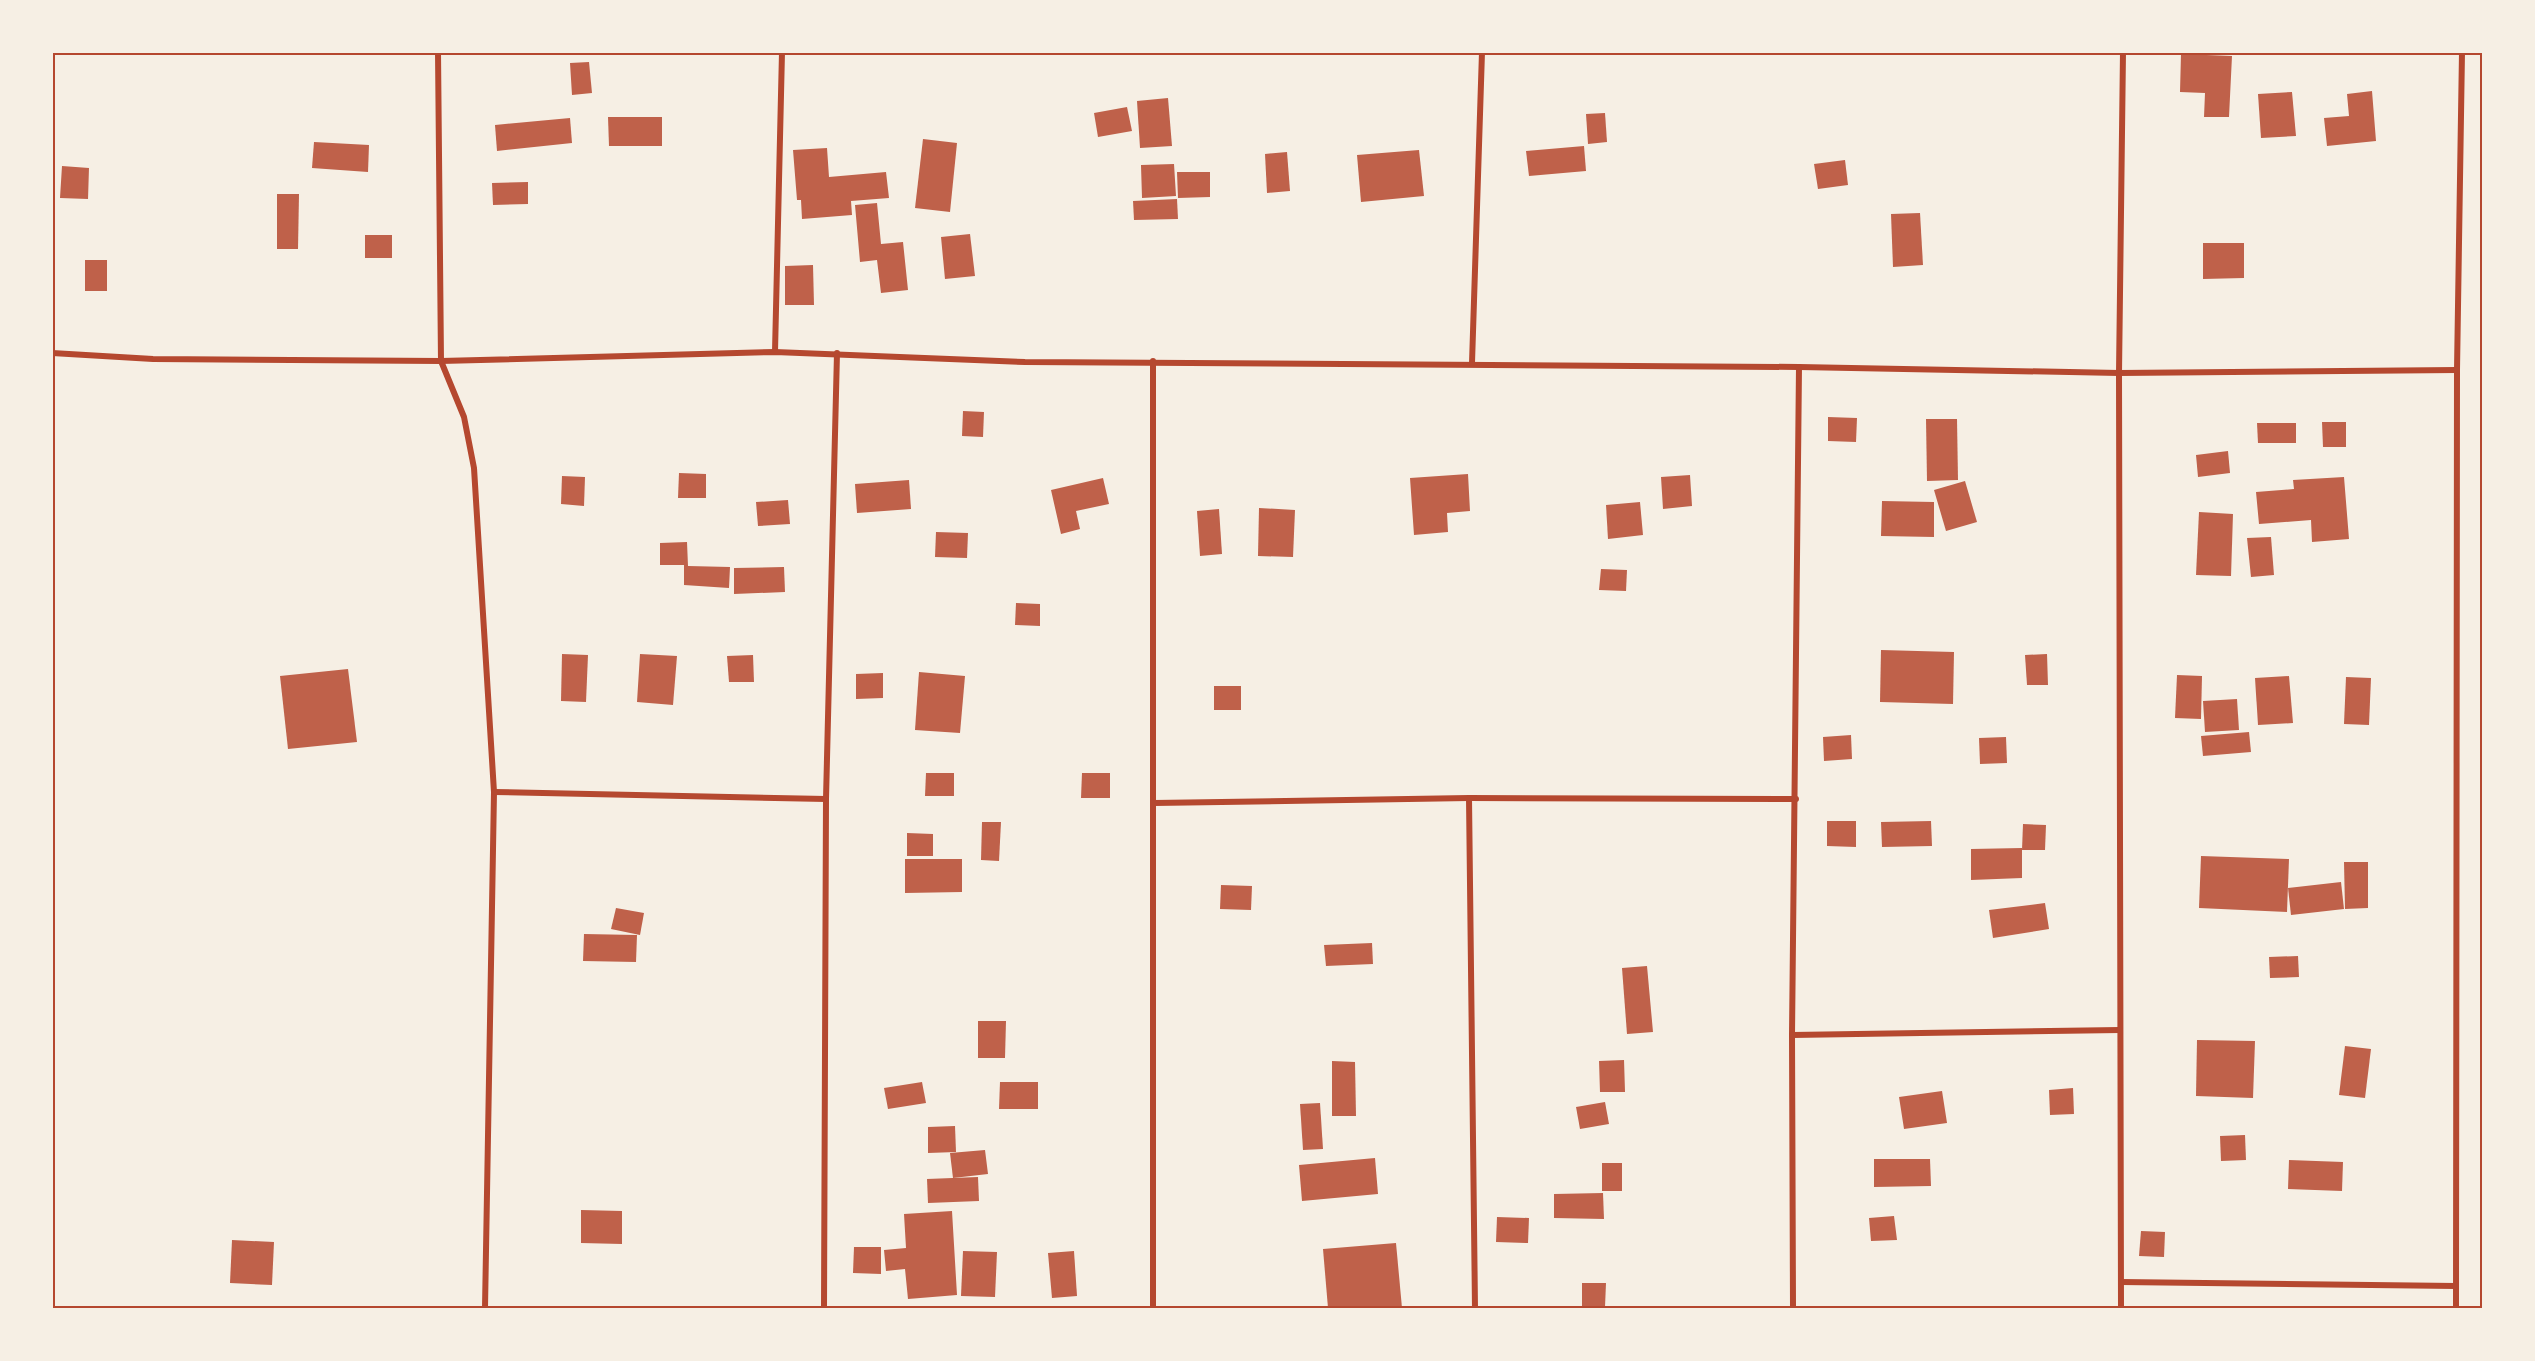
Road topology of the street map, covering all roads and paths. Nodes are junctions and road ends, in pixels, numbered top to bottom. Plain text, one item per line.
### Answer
1 (438, 52) edge
2 (782, 52) edge
3 (1482, 52) edge
4 (2124, 52) edge
5 (2462, 52) edge
6 (775, 352) junction
7 (52, 353) edge
8 (837, 353) junction
9 (441, 361) junction
10 (1153, 361) junction
11 (1472, 363) junction
12 (1799, 367) junction
13 (2457, 370) junction
14 (2119, 373) junction
15 (494, 792) junction
16 (1469, 798) junction
17 (826, 799) junction
18 (1796, 799) junction
19 (1154, 803) junction
20 (2120, 1030) junction
21 (1792, 1035) junction
22 (2121, 1282) junction
23 (2456, 1286) junction
24 (485, 1308) edge
25 (824, 1308) edge
26 (1153, 1308) edge
27 (1475, 1308) edge
28 (1793, 1308) edge
29 (2121, 1308) edge
30 (2456, 1308) edge

1 - 9 street
2 - 6 street
3 - 11 street
4 - 14 street
5 - 13 street
6 - 8 street
6 - 9 street
7 - 9 street
8 - 10 street
8 - 17 street
9 - 15 street
10 - 11 street
10 - 19 street
11 - 12 street
12 - 14 street
12 - 18 street
13 - 14 street
13 - 23 street
14 - 20 street
15 - 17 street
15 - 24 street
16 - 18 street
16 - 19 street
16 - 27 street
17 - 25 street
18 - 21 street
19 - 26 street
20 - 21 street
20 - 22 street
21 - 28 street
22 - 23 street
22 - 29 street
23 - 30 street

